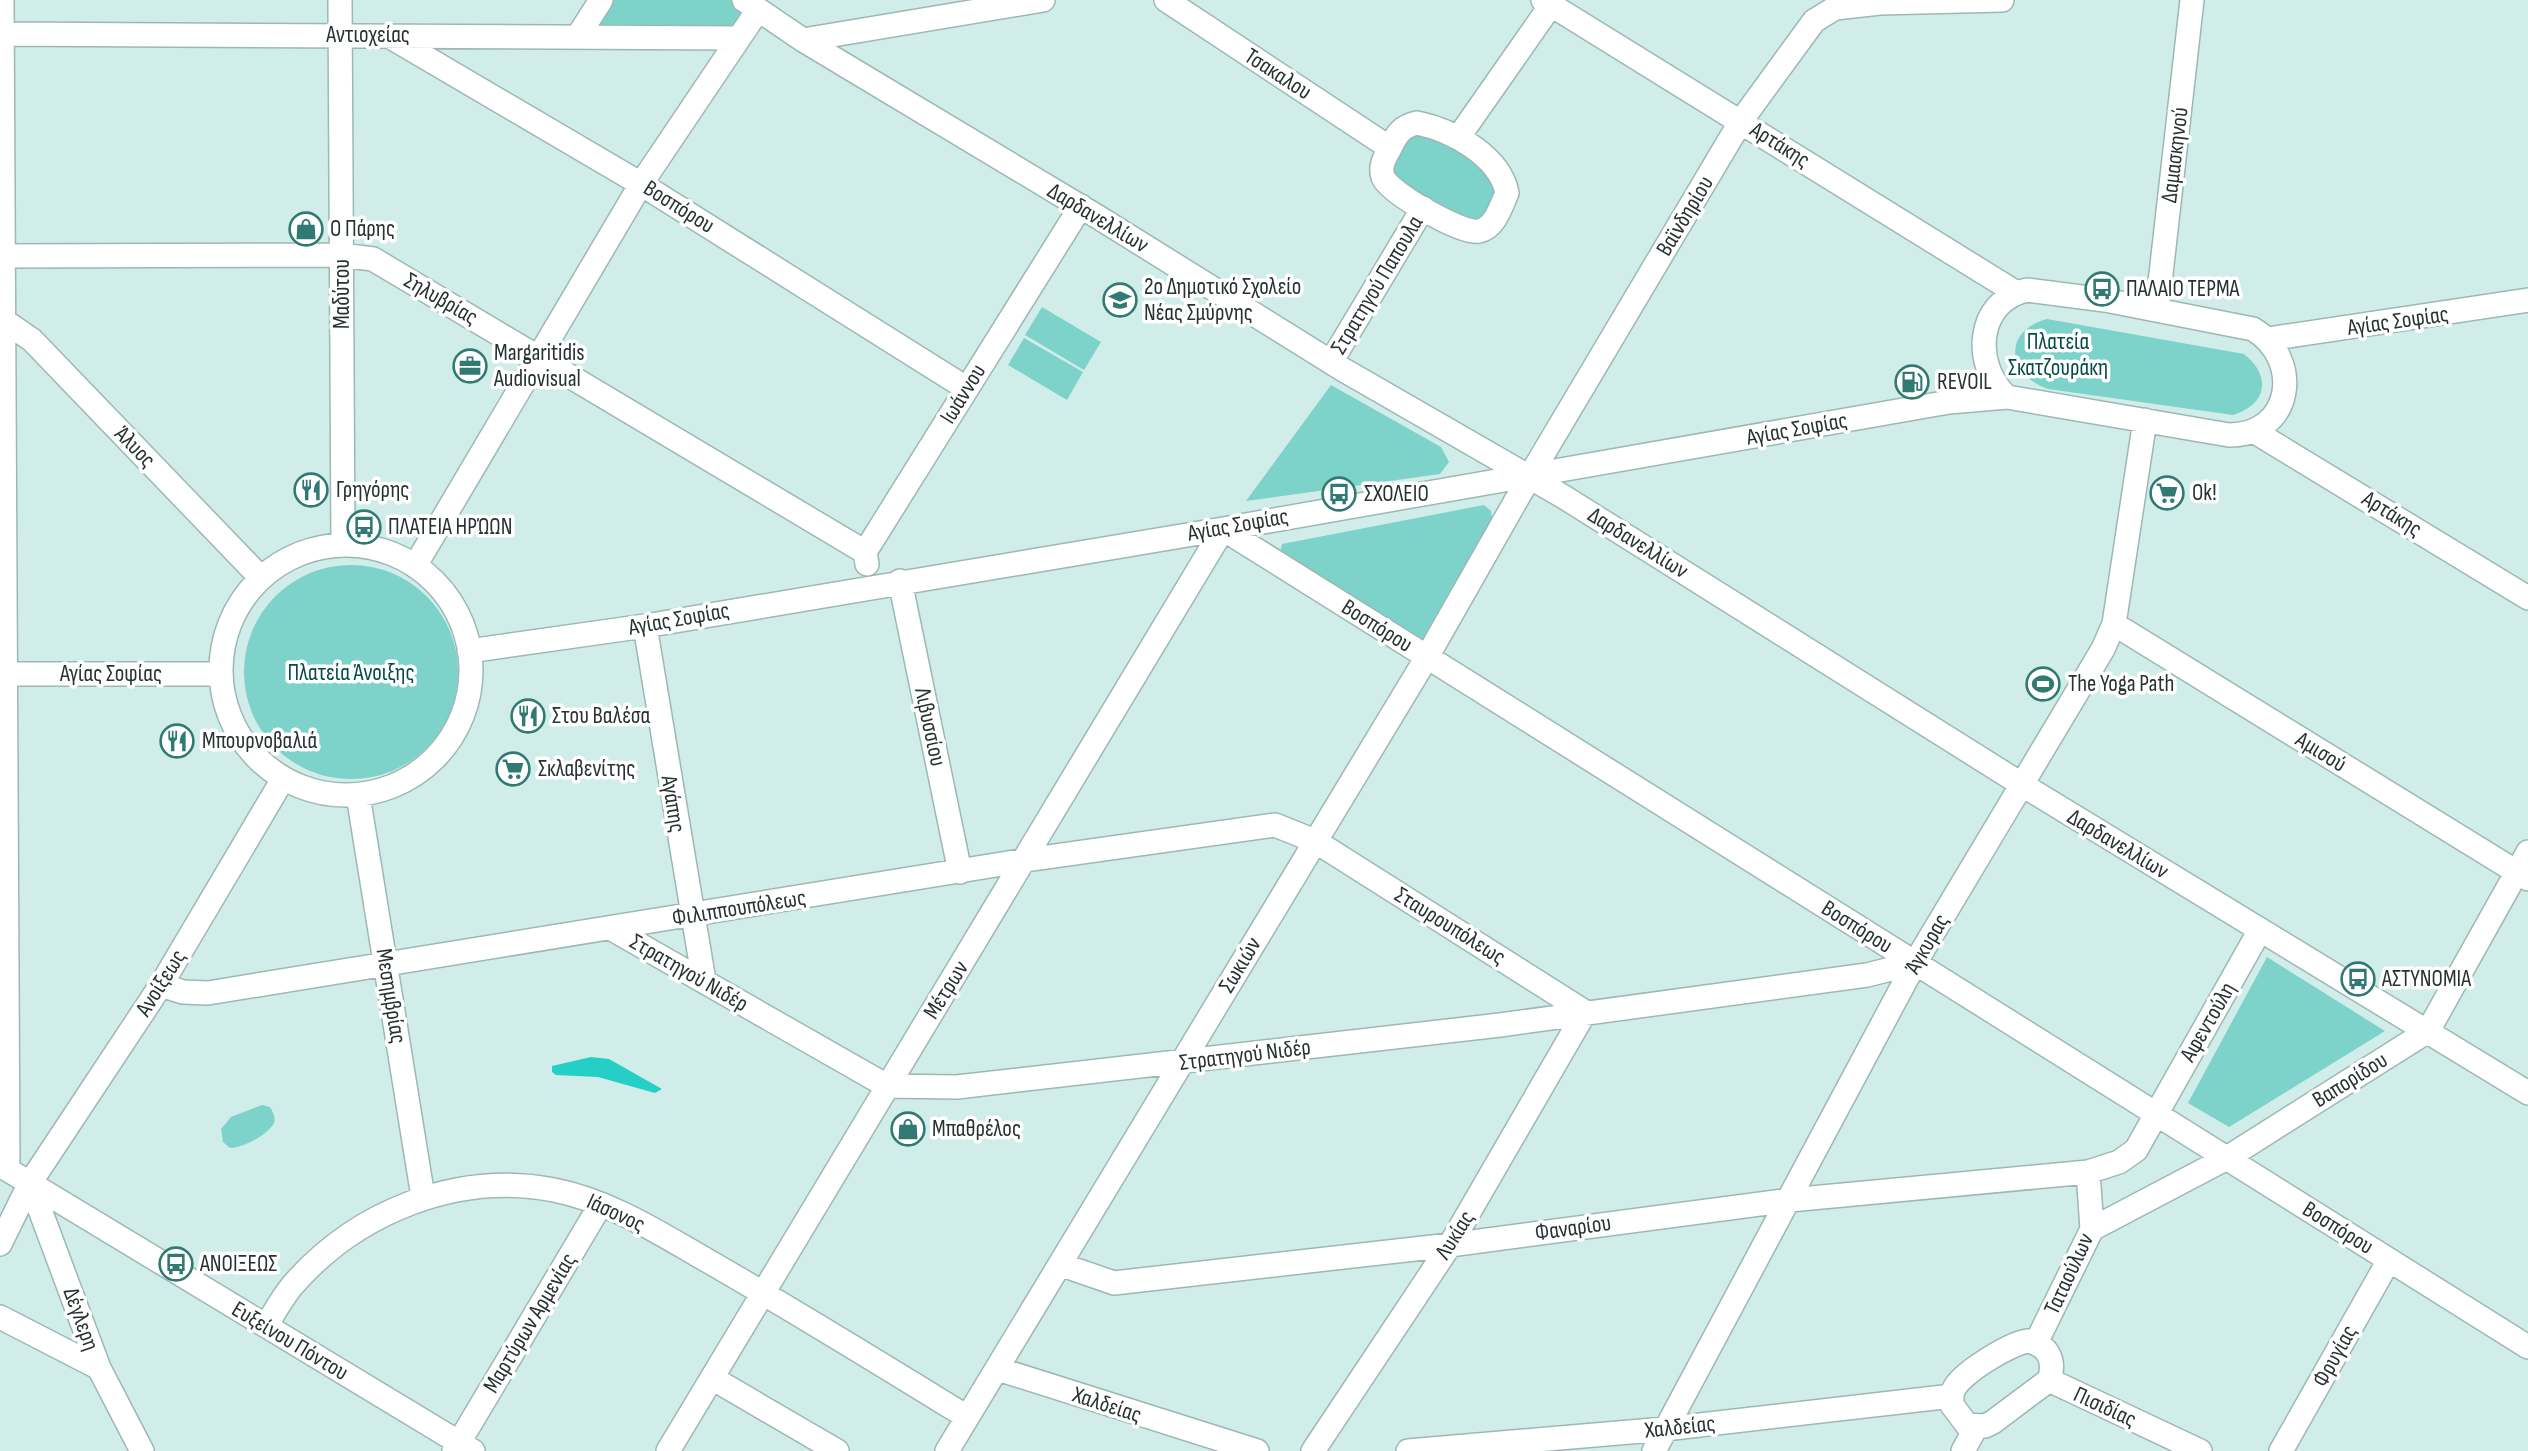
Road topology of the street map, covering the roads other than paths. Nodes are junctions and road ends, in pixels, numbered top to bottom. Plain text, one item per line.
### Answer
1 (2, 0) edge
2 (340, 0) edge
3 (601, 0) edge
4 (1043, 0) edge
5 (1166, 0) edge
6 (2001, 0) edge
7 (2192, 0) edge
8 (1547, 2) edge
9 (1880, 2) edge
10 (751, 5) edge
11 (1, 34) edge
12 (340, 35) junction
13 (387, 35) junction
14 (578, 36) junction
15 (736, 38) junction
16 (803, 40) junction
17 (1741, 121) junction
18 (1458, 138) junction
19 (1390, 148) junction
20 (641, 184) junction
21 (1081, 206) junction
22 (1423, 208) junction
23 (341, 255) junction
24 (1, 256) edge
25 (2015, 292) junction
26 (2528, 300) edge
27 (2157, 309) junction
28 (3, 320) junction
29 (2268, 339) junction
30 (537, 355) junction
31 (1331, 362) junction
32 (966, 388) junction
33 (2007, 397) junction
34 (2145, 421) junction
35 (2255, 432) junction
36 (1530, 476) junction
37 (1223, 529) junction
38 (343, 545) junction
39 (864, 552) junction
40 (415, 566) junction
41 (261, 578) junction
42 (900, 581) junction
43 (870, 586) junction
44 (2528, 598) edge
45 (2114, 624) junction
46 (645, 626) junction
47 (469, 651) junction
48 (1427, 657) junction
49 (2, 674) edge
50 (221, 674) junction
51 (283, 779) junction
52 (2021, 784) junction
53 (358, 795) junction
54 (1315, 841) junction
55 (2528, 852) edge
56 (1026, 860) junction
57 (960, 872) junction
58 (2522, 875) edge
59 (692, 916) junction
60 (612, 929) junction
61 (2260, 930) junction
62 (386, 963) junction
63 (1915, 963) junction
64 (704, 981) junction
65 (161, 985) junction
66 (1585, 1012) junction
67 (2428, 1031) junction
68 (1182, 1062) junction
69 (887, 1086) junction
70 (2528, 1093) edge
71 (2156, 1114) junction
72 (2227, 1158) junction
73 (4, 1168) edge
74 (2088, 1172) junction
75 (30, 1183) junction
76 (423, 1197) junction
77 (1790, 1200) junction
78 (601, 1204) junction
79 (2092, 1229) junction
80 (0, 1244) edge
81 (1450, 1245) junction
82 (2389, 1260) junction
83 (1062, 1265) junction
84 (763, 1292) junction
85 (0, 1317) edge
86 (266, 1326) junction
87 (2036, 1343) junction
88 (2528, 1347) edge
89 (99, 1368) junction
90 (998, 1368) junction
91 (712, 1378) junction
92 (2049, 1380) junction
93 (1952, 1396) junction
94 (1976, 1427) junction
95 (1665, 1429) junction
96 (960, 1439) edge
97 (462, 1448) edge
98 (142, 1451) edge
99 (668, 1451) edge
100 (837, 1451) edge
101 (1257, 1451) edge
102 (1313, 1451) edge
103 (1408, 1451) edge
104 (1654, 1451) edge
105 (1963, 1451) edge
106 (2200, 1451) edge
107 (2281, 1451) edge

1 - 11 street
2 - 12 street, Μαδύτου
3 - 14 street
4 - 16 street
5 - 19 street, Τσακαλου
6 - 9 street, Βαϊνδηρίου
7 - 27 street, Δαμασκηνού
8 - 17 street, Αρτάκης
8 - 18 street
9 - 17 street, Βαϊνδηρίου
10 - 15 street
10 - 16 street, Δαρδανελλίων
11 - 12 street, Αντιοχείας
11 - 24 street
12 - 13 street, Αντιοχείας
12 - 23 street, Μαδύτου
13 - 14 street, Αντιοχείας
13 - 20 street, Βοσπόρου
14 - 15 street, Αντιοχείας
15 - 20 street
16 - 21 street, Δαρδανελλίων
17 - 25 street, Αρτάκης
17 - 36 street, Βαϊνδηρίου
18 - 19 street
18 - 22 street
19 - 22 street
20 - 30 street
20 - 32 street, Βοσπόρου
21 - 31 street, Δαρδανελλίων
21 - 32 street, Ιωάννου
22 - 31 street, Στρατηγού Παπουλα
23 - 24 street, Σηλυβρίας
23 - 30 street, Σηλυβρίας
23 - 38 street, Μαδύτου
24 - 28 street
25 - 27 street
25 - 33 street
26 - 29 street, Αγίας Σοφίας
27 - 29 street
28 - 41 street, Άλυος
28 - 49 street
29 - 35 street
30 - 39 street, Σηλυβρίας
30 - 40 street
31 - 36 street, Δαρδανελλίων
32 - 39 street, Ιωάννου
33 - 34 street, Αγίας Σοφίας
33 - 36 street, Αγίας Σοφίας
34 - 35 street, Αγίας Σοφίας
34 - 45 street, Άγκυρας
35 - 44 street, Αρτάκης
36 - 37 street, Αγίας Σοφίας
36 - 48 street, Σωκιών
36 - 52 street, Δαρδανελλίων
37 - 42 street, Αγίας Σοφίας
37 - 48 street, Βοσπόρου
37 - 56 street, Μέτρων
38 - 40 street
38 - 41 street
39 - 43 street
40 - 47 street
41 - 50 street
42 - 43 street, Αγίας Σοφίας
42 - 57 street, Λιβυσσίου
43 - 46 street, Αγίας Σοφίας
45 - 52 street, Άγκυρας
45 - 58 street, Αμισού
46 - 47 street, Αγίας Σοφίας
46 - 59 street, Αγάπης
47 - 53 street
48 - 54 street, Σωκιών
48 - 63 street, Βοσπόρου
49 - 50 street, Αγίας Σοφίας
49 - 73 street
50 - 51 street
51 - 53 street
51 - 65 street, Ανοίξεως
52 - 61 street, Δαρδανελλίων
52 - 63 street, Άγκυρας
53 - 62 street, Μεσημβρίας
54 - 56 street, Φιλιππουπόλεως
54 - 66 street, Σταυρουπόλεως
54 - 68 street, Σωκιών
55 - 58 street, Βαπορίδου
56 - 57 street, Φιλιππουπόλεως
56 - 69 street, Μέτρων
57 - 59 street, Φιλιππουπόλεως
58 - 67 street, Βαπορίδου
59 - 60 street, Φιλιππουπόλεως
59 - 64 street, Αγάπης
60 - 62 street, Φιλιππουπόλεως
60 - 64 street, Στρατηγού Νιδέρ
61 - 67 street, Δαρδανελλίων
61 - 71 street, Αφεντούλη
62 - 65 street, Φιλιππουπόλεως
62 - 76 street, Μεσημβρίας
63 - 66 street, Στρατηγού Νιδέρ
63 - 71 street, Βοσπόρου
63 - 77 street, Άγκυρας
64 - 69 street, Στρατηγού Νιδέρ
65 - 75 street, Ανοίξεως
66 - 68 street, Στρατηγού Νιδέρ
66 - 81 street, Λυκίας
67 - 70 street, Δαρδανελλίων
67 - 72 street, Βαπορίδου
68 - 69 street, Στρατηγού Νιδέρ
68 - 83 street, Σωκιών
69 - 84 street, Μέτρων
71 - 72 street, Βοσπόρου
71 - 74 street
72 - 79 street, Βαπορίδου
72 - 82 street, Βοσπόρου
73 - 75 street, Ευξείνου Πόντου
74 - 77 street, Φαναρίου
74 - 79 street, Ταταούλων
75 - 80 street, Ανοίξεως
75 - 86 street, Ευξείνου Πόντου
75 - 89 street, Δέγλερη
76 - 78 street, Ιάσονος
76 - 86 street, Ιάσονος
77 - 81 street, Φαναρίου
77 - 95 street, Άγκυρας
78 - 84 street, Ιάσονος
78 - 97 street, Μαρτύρων Αρμενίας
79 - 87 street, Ταταούλων
81 - 83 street, Φαναρίου
81 - 102 street, Λυκίας
82 - 88 street, Βοσπόρου
82 - 107 street, Φρυγίας
83 - 90 street, Σωκιών
84 - 91 street, Μέτρων
84 - 96 street, Ιάσονος
85 - 89 street
86 - 97 street, Ευξείνου Πόντου
87 - 92 street, Ταταούλων
87 - 93 street, Ταταούλων
89 - 98 street, Δέγλερη
90 - 96 street, Σωκιών
90 - 101 street, Χαλδείας
91 - 99 street, Μέτρων
91 - 100 street
92 - 94 street
92 - 106 street, Πισιδίας
93 - 94 street
93 - 95 street, Χαλδείας
94 - 105 street
95 - 103 street, Χαλδείας
95 - 104 street, Άγκυρας

